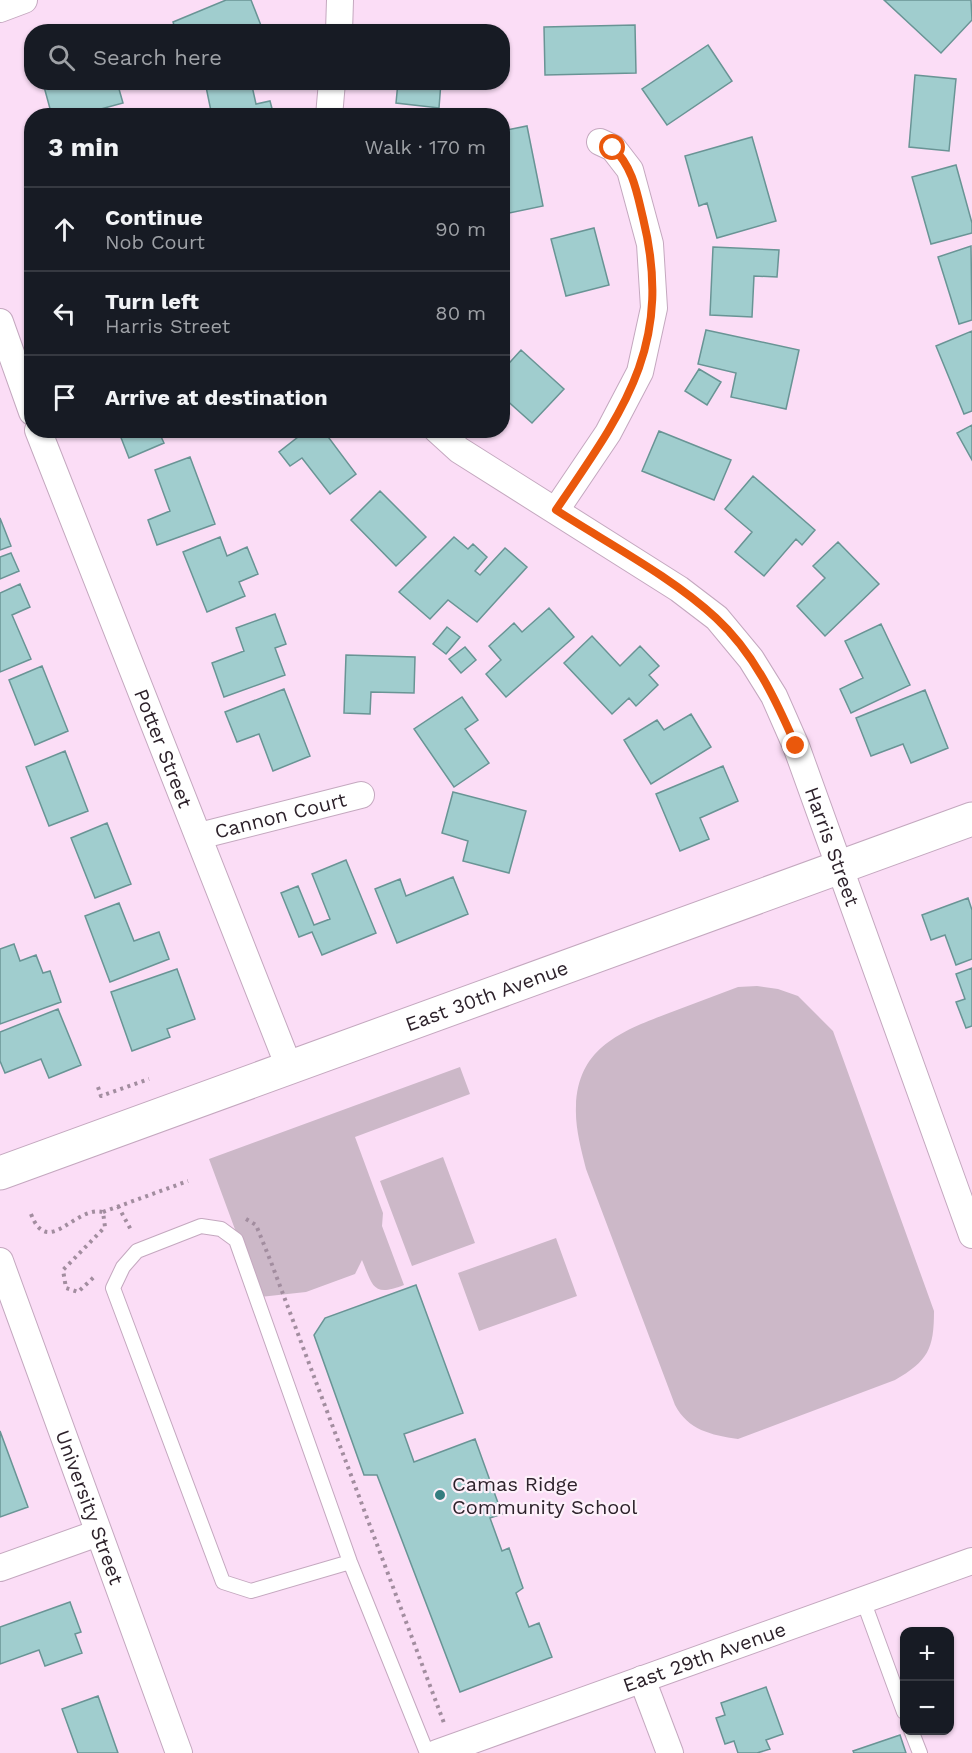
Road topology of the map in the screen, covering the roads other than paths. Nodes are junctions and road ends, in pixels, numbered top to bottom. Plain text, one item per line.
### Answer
1 (24, 0) edge
2 (340, 0) edge
3 (0, 9) edge
4 (339, 24) edge
5 (332, 90) edge
6 (329, 108) edge
7 (600, 142) dead end
8 (0, 322) edge
9 (24, 390) edge
10 (41, 438) edge
11 (446, 438) edge
12 (556, 510) junction
13 (361, 795) dead end
14 (972, 819) edge
15 (200, 836) junction
16 (838, 866) junction
17 (289, 1067) junction
18 (0, 1173) edge
19 (972, 1235) edge
20 (0, 1261) edge
21 (98, 1533) junction
22 (972, 1561) edge
23 (350, 1562) junction
24 (0, 1568) edge
25 (863, 1600) junction
26 (642, 1679) junction
27 (900, 1701) edge
28 (913, 1735) edge
29 (179, 1753) edge
30 (427, 1753) edge
31 (437, 1753) edge
32 (670, 1753) edge
33 (920, 1753) edge

1 - 3 street
2 - 4 street
5 - 6 street
7 - 12 street
8 - 9 street
10 - 15 street, Potter Street
11 - 12 street, Harris Street
12 - 16 street, Harris Street
13 - 15 street, Cannon Court
14 - 16 main road, East 30th Avenue
15 - 17 street, Potter Street
16 - 17 main road, East 30th Avenue
16 - 19 street, Harris Street
17 - 18 main road, East 30th Avenue
20 - 21 street, University Street
21 - 24 street
21 - 29 street, University Street
22 - 25 street, East 29th Avenue
23 - 23 lane
23 - 30 lane
25 - 26 street, East 29th Avenue
25 - 27 lane
26 - 31 street, East 29th Avenue
26 - 32 street
28 - 33 lane

